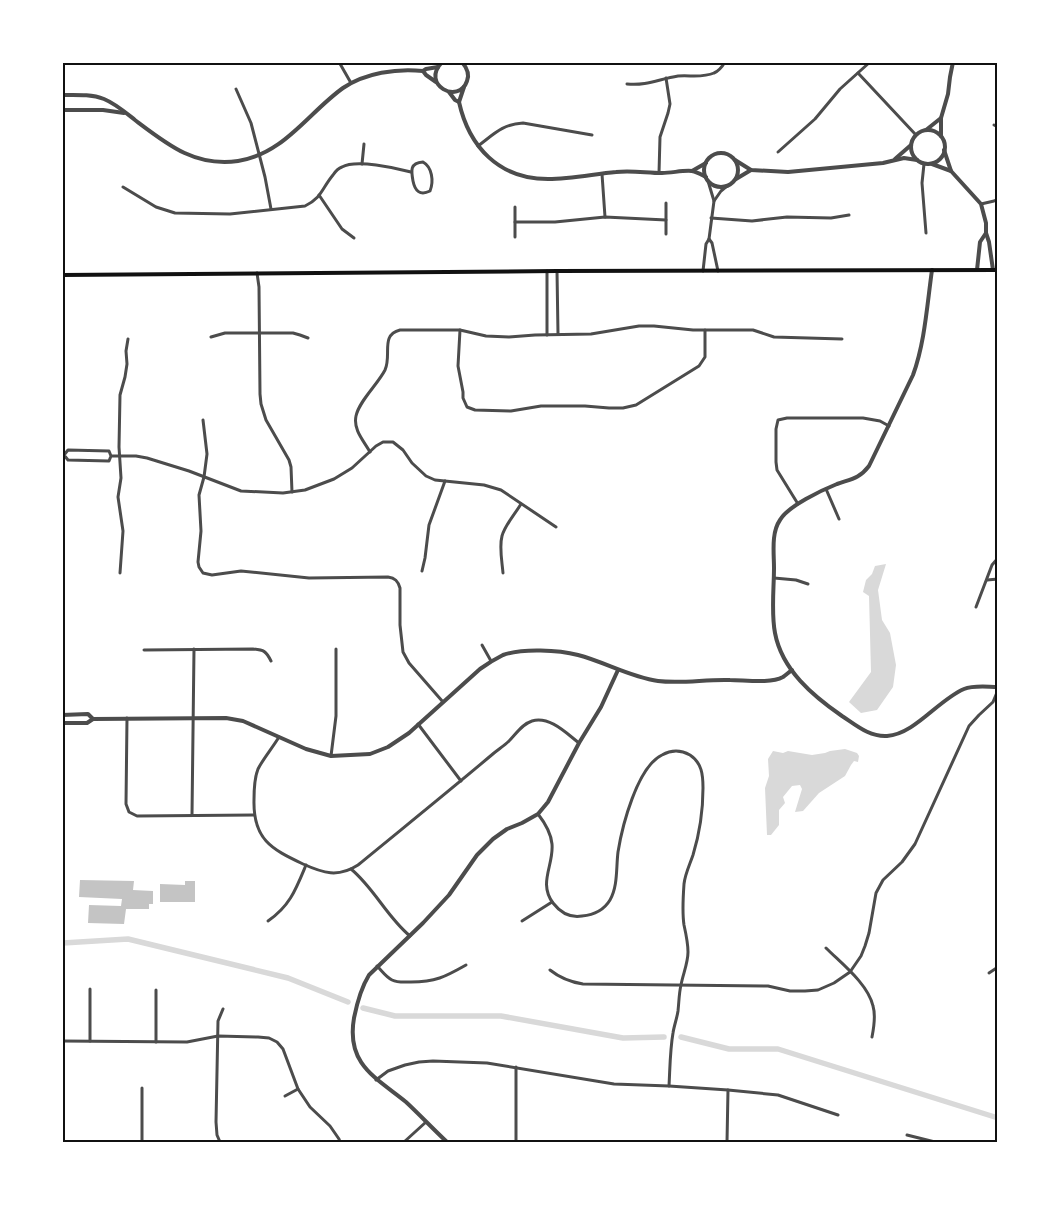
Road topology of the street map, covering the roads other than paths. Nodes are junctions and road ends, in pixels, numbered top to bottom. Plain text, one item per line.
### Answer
1 (339, 62) edge
2 (442, 62) edge
3 (725, 62) edge
4 (870, 62) edge
5 (953, 62) edge
6 (462, 63) edge
7 (438, 67) junction
8 (423, 71) junction
9 (858, 73) junction
10 (666, 78) junction
11 (436, 82) junction
12 (350, 83) junction
13 (627, 84) dead end
14 (464, 87) junction
15 (236, 88) dead end
16 (449, 92) junction
17 (62, 95) edge
18 (459, 102) junction
19 (62, 110) edge
20 (127, 113) junction
21 (941, 118) junction
22 (926, 130) junction
23 (592, 135) dead end
24 (916, 135) junction
25 (941, 137) junction
26 (364, 144) dead end
27 (911, 145) junction
28 (478, 146) junction
29 (944, 150) junction
30 (778, 152) dead end
31 (260, 155) junction
32 (735, 160) junction
33 (893, 160) junction
34 (917, 160) junction
35 (706, 163) junction
36 (362, 164) junction
37 (927, 164) junction
38 (751, 170) junction
39 (692, 171) junction
40 (951, 171) junction
41 (411, 172) junction
42 (659, 173) junction
43 (602, 174) junction
44 (707, 179) junction
45 (735, 180) junction
46 (727, 186) junction
47 (123, 187) dead end
48 (320, 195) junction
49 (998, 199) edge
50 (714, 201) junction
51 (666, 203) dead end
52 (981, 204) junction
53 (515, 207) dead end
54 (271, 209) junction
55 (849, 215) dead end
56 (605, 217) junction
57 (711, 218) junction
58 (666, 220) junction
59 (515, 222) junction
60 (926, 233) dead end
61 (986, 233) junction
62 (666, 234) dead end
63 (515, 237) dead end
64 (354, 238) dead end
65 (709, 239) junction
66 (932, 270) junction
67 (977, 270) junction
68 (995, 270) edge
69 (547, 271) junction
70 (557, 271) junction
71 (703, 271) junction
72 (718, 271) junction
73 (256, 273) junction
74 (62, 275) edge
75 (460, 330) junction
76 (705, 330) junction
77 (259, 333) junction
78 (547, 334) junction
79 (558, 334) junction
80 (211, 337) dead end
81 (308, 338) dead end
82 (128, 339) dead end
83 (842, 339) dead end
84 (203, 420) dead end
85 (889, 426) junction
86 (370, 452) junction
87 (63, 455) edge
88 (111, 456) junction
89 (120, 456) junction
90 (204, 477) junction
91 (444, 481) junction
92 (826, 489) junction
93 (292, 492) junction
94 (521, 504) junction
95 (798, 504) junction
96 (839, 518) dead end
97 (556, 528) dead end
98 (998, 558) edge
99 (422, 571) dead end
100 (120, 572) dead end
101 (503, 573) dead end
102 (774, 578) junction
103 (998, 579) edge
104 (987, 580) junction
105 (808, 584) dead end
106 (976, 608) dead end
107 (482, 645) dead end
108 (336, 649) dead end
109 (144, 650) dead end
110 (194, 650) junction
111 (271, 661) dead end
112 (491, 661) junction
113 (618, 670) junction
114 (792, 670) junction
115 (998, 689) edge
116 (444, 702) junction
117 (62, 715) edge
118 (93, 718) junction
119 (127, 718) junction
120 (193, 718) junction
121 (62, 723) edge
122 (418, 724) junction
123 (279, 737) junction
124 (579, 743) junction
125 (331, 756) junction
126 (461, 781) junction
127 (538, 814) junction
128 (192, 815) junction
129 (254, 815) junction
130 (306, 865) junction
131 (351, 869) junction
132 (552, 902) junction
133 (268, 921) dead end
134 (522, 921) dead end
135 (410, 936) junction
136 (826, 948) dead end
137 (466, 965) dead end
138 (378, 966) junction
139 (998, 967) edge
140 (550, 970) dead end
141 (850, 972) junction
142 (989, 973) dead end
143 (681, 985) junction
144 (90, 989) dead end
145 (156, 990) dead end
146 (223, 1009) dead end
147 (218, 1036) junction
148 (872, 1038) dead end
149 (62, 1040) edge
150 (90, 1041) junction
151 (156, 1042) junction
152 (516, 1067) junction
153 (376, 1080) junction
154 (670, 1086) junction
155 (142, 1088) dead end
156 (298, 1089) junction
157 (728, 1090) junction
158 (285, 1096) dead end
159 (838, 1114) dead end
160 (426, 1122) junction
161 (907, 1135) dead end
162 (142, 1142) edge
163 (220, 1142) edge
164 (340, 1142) edge
165 (404, 1142) edge
166 (447, 1142) edge
167 (516, 1142) edge
168 (728, 1142) edge
169 (934, 1142) edge

1 - 12 street
2 - 7 street
3 - 10 street
4 - 9 street
5 - 21 street
6 - 14 street
7 - 8 street
7 - 11 street
8 - 11 street
8 - 12 street
9 - 24 street
9 - 30 street
10 - 13 street
10 - 42 street
11 - 16 street
12 - 31 street
14 - 16 street
14 - 18 street
15 - 31 street
16 - 18 street
17 - 20 street
18 - 28 street
19 - 20 street
20 - 31 street
21 - 22 street
21 - 25 street
22 - 24 street
22 - 25 street
23 - 28 street
24 - 27 street
25 - 29 street
26 - 36 street
27 - 33 street
27 - 34 street
28 - 43 street
29 - 37 street
29 - 40 street
31 - 54 street
32 - 35 street
32 - 38 street
32 - 45 street
33 - 34 street
33 - 38 street
34 - 37 street
35 - 39 street
35 - 44 street
36 - 41 street
36 - 48 street
37 - 40 street
37 - 60 street
38 - 45 street
39 - 42 street
39 - 44 street
40 - 52 street
41 - 41 street
42 - 43 street
43 - 56 street
44 - 46 street
44 - 50 street
45 - 46 street
46 - 50 street
47 - 54 street
48 - 54 street
48 - 64 street
49 - 52 street
50 - 57 street
51 - 58 street
52 - 61 street
53 - 59 street
55 - 57 street
56 - 58 street
56 - 59 street
57 - 65 street
58 - 62 street
59 - 63 street
61 - 67 street
61 - 68 street
65 - 71 street
65 - 72 street
66 - 67 main road
66 - 72 main road
66 - 85 street
67 - 68 main road
69 - 70 main road
69 - 73 main road
69 - 78 street
70 - 71 main road
70 - 79 street
71 - 72 main road
73 - 74 main road
73 - 77 street
75 - 76 street
75 - 78 street
75 - 86 street
76 - 79 street
76 - 83 street
77 - 80 street
77 - 81 street
77 - 93 street
78 - 79 street
82 - 89 street
84 - 90 street
85 - 92 street
85 - 95 street
86 - 91 street
86 - 93 street
87 - 88 street
87 - 88 street
88 - 89 street
89 - 90 street
89 - 100 street
90 - 93 street
90 - 116 street
91 - 94 street
91 - 99 street
92 - 95 street
92 - 96 street
94 - 97 street
94 - 101 street
95 - 102 street
98 - 104 street
102 - 105 street
102 - 114 street
103 - 104 street
104 - 106 street
107 - 112 street
108 - 125 street
109 - 110 street
110 - 111 street
110 - 120 street
112 - 113 street
112 - 116 street
113 - 114 street
113 - 124 street
114 - 115 street
115 - 141 street
116 - 122 street
117 - 118 street
118 - 119 street
118 - 121 street
119 - 120 street
119 - 128 street
120 - 123 street
120 - 128 street
122 - 125 street
122 - 126 street
123 - 125 street
123 - 129 street
124 - 126 street
124 - 127 street
126 - 131 street
127 - 132 street
127 - 135 street
128 - 129 street
129 - 130 street
130 - 131 street
130 - 133 street
131 - 135 street
132 - 134 street
132 - 143 street
135 - 138 street
136 - 141 street
137 - 138 street
138 - 153 street
139 - 142 street
140 - 143 street
141 - 143 street
141 - 148 street
143 - 154 street
144 - 150 street
145 - 151 street
146 - 147 street
147 - 151 street
147 - 156 street
147 - 163 street
149 - 150 street
150 - 151 street
152 - 153 street
152 - 154 street
152 - 167 street
153 - 160 street
154 - 157 street
155 - 162 street
156 - 158 street
156 - 164 street
157 - 159 street
157 - 168 street
160 - 165 street
160 - 166 street
161 - 169 street

